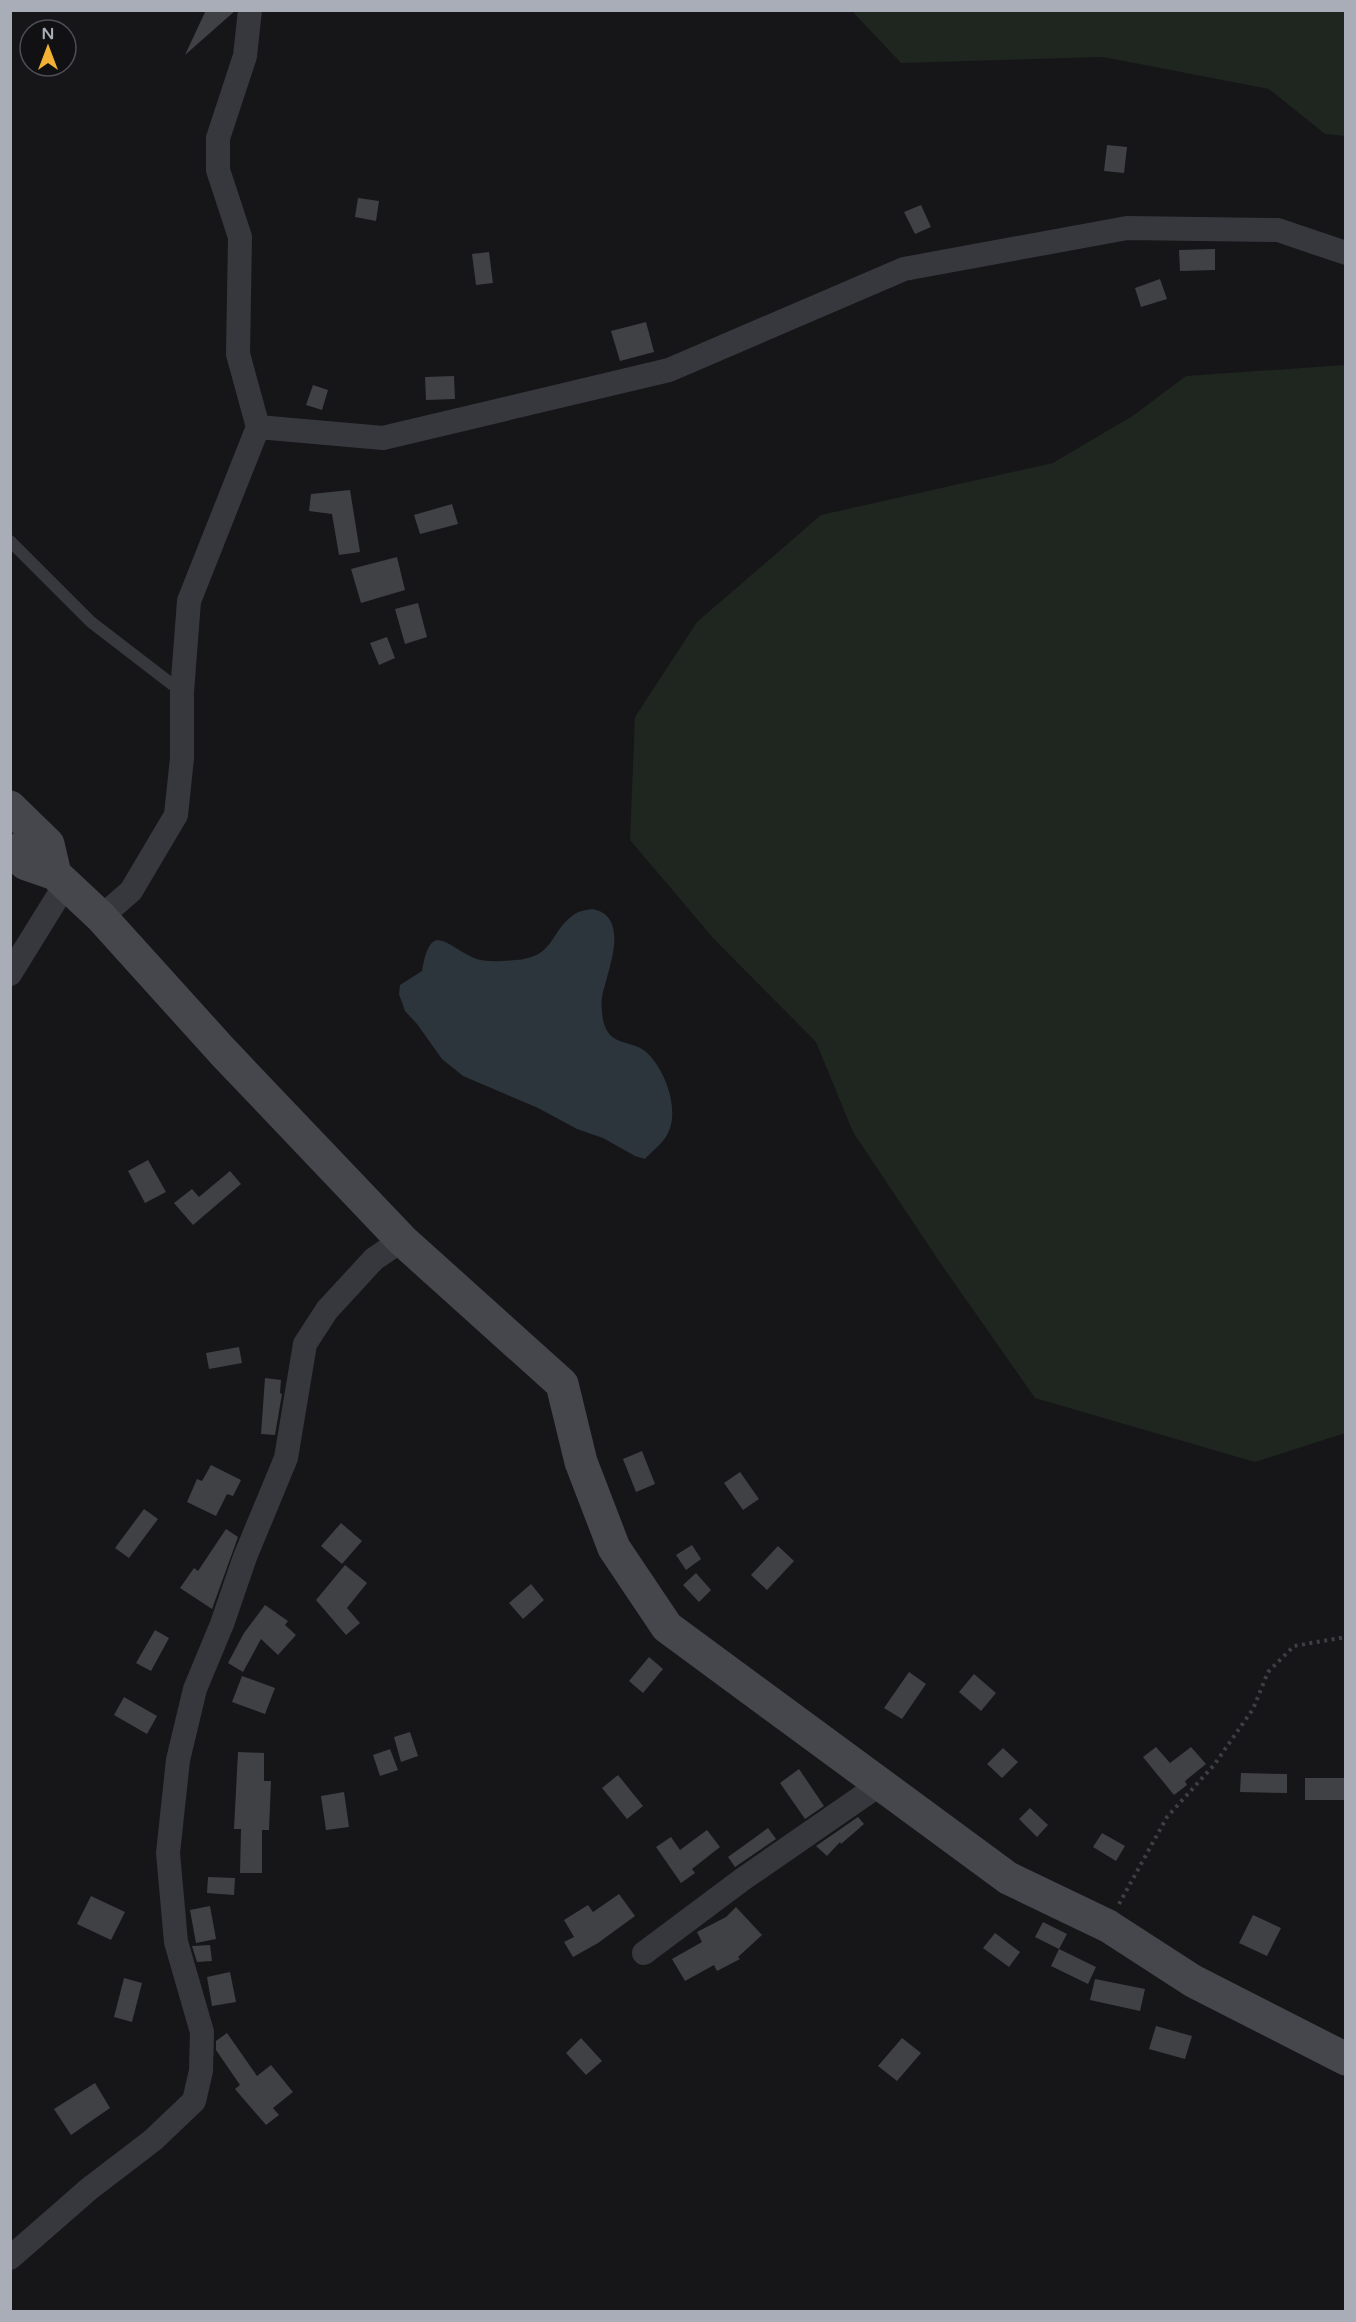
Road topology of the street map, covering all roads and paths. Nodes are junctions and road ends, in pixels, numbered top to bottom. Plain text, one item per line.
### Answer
1 (250, 10) edge
2 (1346, 253) edge
3 (258, 427) junction
4 (10, 541) edge
5 (182, 692) junction
6 (10, 807) edge
7 (10, 850) edge
8 (60, 880) junction
9 (101, 917) junction
10 (10, 974) edge
11 (402, 1240) junction
12 (1346, 1636) edge
13 (879, 1785) junction
14 (1108, 1926) junction
15 (644, 1953) dead end
16 (1346, 2059) edge
17 (10, 2258) edge

1 - 3 street
2 - 3 street
3 - 5 street
4 - 5 lane
5 - 9 street
6 - 8 main road
7 - 8 main road
8 - 9 main road
8 - 10 street
9 - 11 main road
11 - 13 main road
11 - 17 street
12 - 14 path
13 - 14 main road
13 - 15 street
14 - 16 main road

